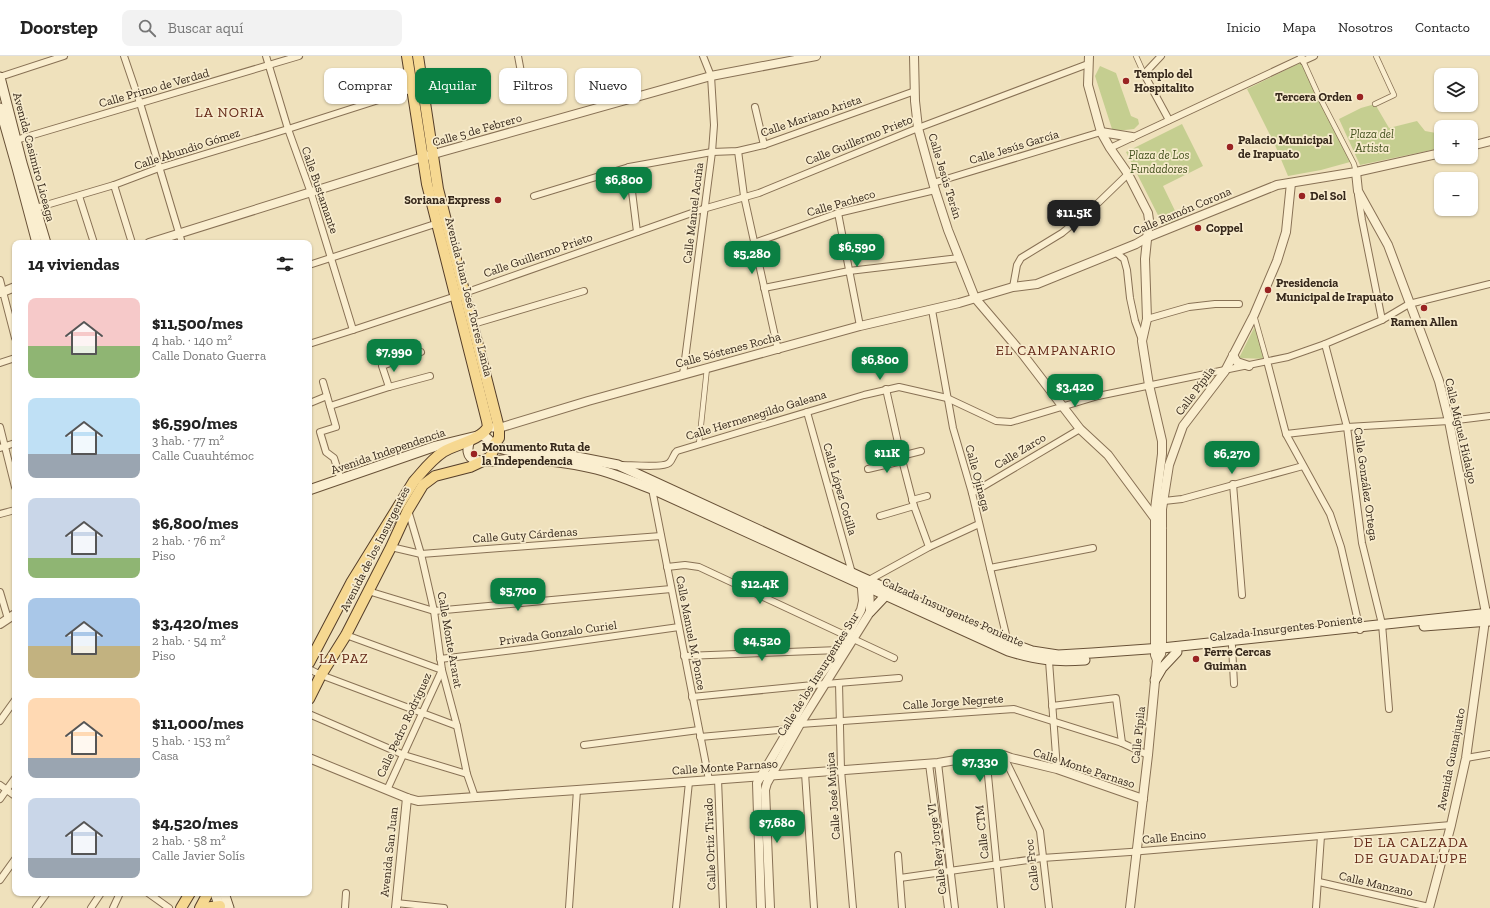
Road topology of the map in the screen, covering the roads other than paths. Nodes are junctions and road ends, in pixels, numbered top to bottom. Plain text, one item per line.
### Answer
1 (64, 56) edge
2 (124, 56) edge
3 (266, 56) edge
4 (299, 56) edge
5 (406, 56) edge
6 (418, 56) edge
7 (518, 56) edge
8 (704, 56) edge
9 (816, 56) edge
10 (914, 56) edge
11 (1136, 56) edge
12 (1161, 56) edge
13 (1314, 56) edge
14 (1376, 56) edge
15 (1302, 58) edge
16 (1089, 60) edge
17 (268, 66) junction
18 (520, 68) edge
19 (1144, 74) junction
20 (711, 76) junction
21 (0, 77) edge
22 (413, 89) junction
23 (915, 91) junction
24 (140, 103) junction
25 (1375, 104) dead end
26 (754, 107) dead end
27 (0, 108) edge
28 (1169, 120) junction
29 (918, 128) junction
30 (288, 129) junction
31 (1102, 132) junction
32 (1132, 137) junction
33 (16, 140) junction
34 (1490, 140) edge
35 (1478, 144) edge
36 (764, 145) junction
37 (1110, 148) junction
38 (738, 151) junction
39 (712, 152) junction
40 (1434, 155) edge
41 (428, 156) junction
42 (629, 167) junction
43 (159, 168) junction
44 (1356, 172) junction
45 (1128, 174) junction
46 (1291, 183) junction
47 (114, 185) junction
48 (934, 186) junction
49 (1358, 191) junction
50 (311, 193) junction
51 (78, 196) junction
52 (534, 196) dead end
53 (744, 196) junction
54 (36, 208) junction
55 (703, 209) junction
56 (838, 213) junction
57 (438, 223) junction
58 (637, 232) junction
59 (179, 234) junction
60 (1148, 237) junction
61 (36, 240) edge
62 (45, 240) edge
63 (93, 240) edge
64 (131, 240) edge
65 (159, 240) edge
66 (181, 240) edge
67 (754, 243) junction
68 (1115, 252) junction
69 (959, 258) junction
70 (331, 259) junction
71 (312, 264) edge
72 (849, 271) junction
73 (0, 280) edge
74 (1490, 284) edge
75 (1013, 287) junction
76 (12, 288) edge
77 (764, 288) junction
78 (584, 291) dead end
79 (2, 292) edge
80 (460, 294) junction
81 (975, 298) junction
82 (1239, 304) dead end
83 (1409, 304) junction
84 (932, 310) junction
85 (1254, 315) junction
86 (1147, 319) junction
87 (1382, 320) junction
88 (473, 324) junction
89 (860, 326) junction
90 (12, 327) edge
91 (353, 330) junction
92 (1142, 342) junction
93 (312, 343) edge
94 (1325, 344) junction
95 (778, 350) junction
96 (421, 352) dead end
97 (1233, 355) junction
98 (12, 359) edge
99 (1267, 361) junction
100 (0, 363) edge
101 (1249, 366) junction
102 (707, 368) junction
103 (1225, 371) junction
104 (683, 375) junction
105 (430, 376) dead end
106 (323, 382) dead end
107 (1149, 385) junction
108 (389, 387) junction
109 (886, 389) junction
110 (327, 396) junction
111 (947, 398) junction
112 (312, 402) edge
113 (330, 406) junction
114 (1061, 407) junction
115 (807, 412) junction
116 (1490, 416) edge
117 (1449, 421) junction
118 (0, 427) edge
119 (488, 427) junction
120 (1347, 427) junction
121 (499, 428) junction
122 (1080, 429) junction
123 (1286, 434) junction
124 (472, 438) junction
125 (1178, 440) junction
126 (1162, 441) junction
127 (12, 444) edge
128 (699, 444) junction
129 (493, 446) junction
130 (2, 447) edge
131 (921, 451) dead end
132 (901, 458) junction
133 (574, 460) junction
134 (482, 461) junction
135 (618, 465) junction
136 (1303, 466) junction
137 (868, 469) dead end
138 (12, 478) edge
139 (341, 480) junction
140 (1233, 484) junction
141 (312, 489) edge
142 (652, 490) junction
143 (972, 493) junction
144 (927, 496) dead end
145 (912, 500) junction
146 (1164, 501) junction
147 (914, 506) junction
148 (408, 510) junction
149 (12, 511) edge
150 (0, 514) edge
151 (880, 516) dead end
152 (1155, 520) junction
153 (979, 524) junction
154 (1162, 528) junction
155 (661, 536) junction
156 (391, 547) junction
157 (929, 547) junction
158 (1093, 548) dead end
159 (421, 554) junction
160 (667, 567) junction
161 (990, 568) junction
162 (852, 573) junction
163 (865, 583) junction
164 (672, 589) junction
165 (368, 591) junction
166 (0, 592) edge
167 (886, 595) junction
168 (1242, 595) dead end
169 (434, 611) junction
170 (870, 612) junction
171 (12, 617) edge
172 (1488, 617) edge
173 (0, 624) edge
174 (1382, 626) junction
175 (678, 627) junction
176 (1360, 629) junction
177 (346, 635) junction
178 (850, 636) junction
179 (1008, 646) junction
180 (1232, 646) junction
181 (1196, 647) junction
182 (838, 650) junction
183 (1177, 652) junction
184 (1158, 653) junction
185 (684, 656) junction
186 (1093, 656) junction
187 (312, 657) edge
188 (894, 658) dead end
189 (440, 659) junction
190 (1049, 661) junction
191 (312, 670) edge
192 (442, 670) junction
193 (321, 675) junction
194 (899, 678) dead end
195 (1156, 680) junction
196 (839, 683) junction
197 (826, 684) junction
198 (1234, 684) dead end
199 (813, 685) junction
200 (312, 693) edge
201 (692, 697) junction
202 (12, 704) edge
203 (1052, 706) junction
204 (1389, 709) dead end
205 (422, 714) junction
206 (312, 715) edge
207 (0, 720) edge
208 (841, 721) junction
209 (1052, 721) junction
210 (800, 724) junction
211 (457, 726) junction
212 (789, 730) junction
213 (699, 734) junction
214 (1122, 743) junction
215 (584, 745) dead end
216 (1490, 754) edge
217 (404, 755) junction
218 (986, 755) junction
219 (1003, 755) junction
220 (1148, 755) junction
221 (1466, 758) junction
222 (312, 759) edge
223 (933, 763) junction
224 (1057, 769) junction
225 (841, 770) junction
226 (805, 773) junction
227 (467, 774) junction
228 (770, 776) junction
229 (760, 777) junction
230 (718, 779) junction
231 (708, 780) junction
232 (12, 782) edge
233 (689, 782) junction
234 (0, 785) edge
235 (6, 789) junction
236 (387, 790) junction
237 (577, 790) junction
238 (12, 794) edge
239 (474, 797) junction
240 (407, 798) junction
241 (0, 799) edge
242 (1143, 799) junction
243 (1451, 825) junction
244 (1321, 836) junction
245 (1138, 851) junction
246 (898, 855) dead end
247 (1042, 858) junction
248 (12, 863) edge
249 (996, 864) junction
250 (950, 871) junction
251 (944, 872) junction
252 (900, 878) junction
253 (0, 880) edge
254 (1319, 882) junction
255 (346, 893) dead end
256 (45, 896) edge
257 (99, 896) edge
258 (118, 896) edge
259 (152, 896) edge
260 (188, 896) edge
261 (207, 896) edge
262 (217, 896) edge
263 (224, 896) edge
264 (396, 905) edge
265 (223, 907) edge
266 (36, 908) edge
267 (91, 908) edge
268 (112, 908) edge
269 (169, 908) edge
270 (181, 908) edge
271 (202, 908) edge
272 (345, 908) edge
273 (444, 908) edge
274 (570, 908) edge
275 (676, 908) edge
276 (723, 908) edge
277 (761, 908) edge
278 (770, 908) edge
279 (814, 908) edge
280 (853, 908) edge
281 (902, 908) edge
282 (948, 908) edge
283 (955, 908) edge
284 (1001, 908) edge
285 (1049, 908) edge
286 (1130, 908) edge
287 (1316, 908) edge
288 (1429, 908) edge

1 - 21 street
2 - 24 street
3 - 17 street, Calle Bustamante
4 - 17 street, Calle Primo de Verdad
5 - 22 main road, Avenida Juan José Torres Landa
6 - 41 main road, Avenida Juan José Torres Landa
7 - 18 street
8 - 20 street, Calle Manuel Acuña
9 - 20 street, Calle 5 de Febrero
10 - 23 street, Calle Jesús Terán
11 - 19 street
12 - 19 street
13 - 15 street
14 - 25 street
15 - 28 street
15 - 44 street
16 - 29 street, Calle Guillermo Prieto
16 - 31 street
17 - 24 street, Calle Primo de Verdad
17 - 30 street, Calle Bustamante
19 - 28 street
20 - 39 street, Calle Manuel Acuña
20 - 41 street, Calle 5 de Febrero
21 - 33 main road, Avenida Casimiro Liceaga
22 - 30 street, Calle Abundio Gómez
22 - 41 main road, Avenida Juan José Torres Landa
23 - 29 street, Calle Jesús Terán
23 - 36 street, Calle Mariano Arista
24 - 33 street, Calle Primo de Verdad
24 - 43 street
26 - 36 street
27 - 61 main road, Avenida Casimiro Liceaga
28 - 32 street
29 - 48 street, Calle Jesús Terán
29 - 53 street, Calle Guillermo Prieto
30 - 43 street, Calle Abundio Gómez
30 - 50 street, Calle Bustamante
31 - 32 street
31 - 37 street
31 - 48 street, Calle Jesús García
32 - 37 street
33 - 54 main road, Avenida Casimiro Liceaga
34 - 35 street
36 - 38 street, Calle Mariano Arista
37 - 45 street
38 - 39 street, Calle Mariano Arista
38 - 53 street
39 - 42 street, Calle Mariano Arista
39 - 55 street, Calle Manuel Acuña
40 - 44 street, Calle Ramón Corona
41 - 50 street, Calle 5 de Febrero
41 - 57 main road, Avenida Juan José Torres Landa
41 - 80 main road, Avenida Juan José Torres Landa
42 - 52 street, Calle Mariano Arista
42 - 58 street
43 - 47 street, Calle Abundio Gómez
43 - 59 street
44 - 46 street, Calle Ramón Corona
44 - 49 street, Calle Miguel Hidalgo
45 - 60 street
45 - 75 street
46 - 60 street, Calle Ramón Corona
46 - 85 street, Calle Pípila
47 - 51 street, Calle Abundio Gómez
47 - 64 street
48 - 56 street, Calle Pacheco
48 - 69 street, Calle Jesús Terán
49 - 83 street, Calle Miguel Hidalgo
49 - 87 street
50 - 59 street, Calle 5 de Febrero
50 - 70 street, Calle Bustamante
51 - 54 street, Calle Abundio Gómez
51 - 63 street
53 - 55 street, Calle Guillermo Prieto
53 - 67 street
54 - 62 main road, Avenida Casimiro Liceaga
55 - 58 street, Calle Guillermo Prieto
55 - 104 street, Calle Manuel Acuña
56 - 67 street, Calle Pacheco
56 - 72 street
57 - 70 street
57 - 80 main road, Avenida Juan José Torres Landa
58 - 80 street, Calle Guillermo Prieto
59 - 65 street, Calle 5 de Febrero
59 - 66 street
60 - 68 street, Calle Ramón Corona
60 - 86 street
67 - 77 street
68 - 75 street, Calle Ramón Corona
68 - 92 street
69 - 72 street
69 - 81 street, Calle Jesús Terán
70 - 71 street
70 - 91 street, Calle Bustamante
72 - 77 street
72 - 89 street
73 - 79 street
74 - 83 street, Calle Hermenegildo Galeana
75 - 81 street, Calle Ramón Corona
76 - 79 street
77 - 95 street
78 - 88 street
79 - 90 street
80 - 88 main road, Avenida Juan José Torres Landa
80 - 91 street, Calle Guillermo Prieto
80 - 119 main road, Avenida Juan José Torres Landa
81 - 84 street, Calle Sóstenes Rocha
81 - 114 street, Calle Jesús Terán
82 - 86 street
83 - 87 street, Calle Hermenegildo Galeana
83 - 117 street, Calle Miguel Hidalgo
84 - 89 street, Calle Sóstenes Rocha
84 - 111 street, Calle Ojinaga
85 - 97 street, Calle Pípila
85 - 99 street
86 - 92 street
87 - 94 street, Calle Hermenegildo Galeana
88 - 121 main road, Avenida Juan José Torres Landa
89 - 95 street, Calle Sóstenes Rocha
91 - 93 street, Calle Guillermo Prieto
92 - 107 street, Calle Pípila
94 - 99 street, Calle Hermenegildo Galeana
94 - 120 street, Calle González Ortega
95 - 102 street, Calle Sóstenes Rocha
96 - 108 street
97 - 101 street
97 - 103 street, Calle Pípila
98 - 100 street
99 - 101 street, Calle Hermenegildo Galeana
99 - 123 street
101 - 103 street, Calle Hermenegildo Galeana
102 - 104 street, Calle Sóstenes Rocha
102 - 128 street
103 - 107 street, Calle Hermenegildo Galeana
103 - 125 street, Calle Pípila
104 - 121 street, Calle Sóstenes Rocha
105 - 108 street
106 - 110 street
107 - 114 street, Calle Hermenegildo Galeana
107 - 126 street, Calle Pípila
108 - 113 street
109 - 111 street, Calle Hermenegildo Galeana
109 - 115 street, Calle Hermenegildo Galeana
109 - 132 street
110 - 112 street
110 - 113 street
111 - 114 street, Calle Hermenegildo Galeana
111 - 143 street, Calle Ojinaga
113 - 139 street
114 - 122 street, Calle Jesús Terán
115 - 128 street, Calle Hermenegildo Galeana
115 - 162 street, Calle López Cotilla
116 - 117 street
117 - 120 street
117 - 172 street, Calle Miguel Hidalgo
118 - 130 street
119 - 121 street, Calle Sóstenes Rocha
119 - 124 main road
120 - 123 street
120 - 174 street, Calle González Ortega
121 - 129 main road
122 - 143 street, Calle Zarco
122 - 152 street, Calle Jesús Terán
123 - 136 street
124 - 129 main road
124 - 134 main road
124 - 139 main road, Avenida Independencia
124 - 187 main road, Avenida de los Insurgentes
125 - 126 street
125 - 146 street, Calle Pípila
126 - 152 street, Calle Pípila
127 - 130 street
128 - 135 street, Calle Hermenegildo Galeana
129 - 133 main road, Calzada Insurgentes Poniente
129 - 134 main road
130 - 138 street
131 - 132 street
132 - 137 street
132 - 145 street
133 - 134 main road, Calzada Insurgentes Poniente
133 - 135 main road, Calzada Insurgentes Poniente
133 - 142 main road, Calzada Insurgentes Poniente
134 - 148 main road, Avenida de los Insurgentes
135 - 162 main road, Calzada Insurgentes Poniente
136 - 140 street
136 - 176 street
139 - 141 main road, Avenida Independencia
140 - 146 street
140 - 168 street
142 - 155 street, Calle Manuel M. Ponce
142 - 163 main road, Calzada Insurgentes Poniente
143 - 153 street, Calle Ojinaga
144 - 145 street
145 - 147 street
146 - 154 street, Calle Pípila
147 - 151 street
147 - 157 street
148 - 156 main road, Avenida de los Insurgentes
148 - 159 street, Calle Monte Ararat
149 - 150 street
152 - 154 street, Calle Jesús Terán
152 - 184 street, Calle Pípila
153 - 157 street
153 - 161 street, Calle Ojinaga
154 - 184 street, Calle Pípila
155 - 159 street, Calle Guty Cárdenas
155 - 160 street, Calle Manuel M. Ponce
156 - 159 street, Calle Guty Cárdenas
156 - 165 main road, Avenida de los Insurgentes
157 - 163 street
158 - 161 street
159 - 169 street, Calle Monte Ararat
160 - 164 street, Calle Manuel M. Ponce
160 - 178 street
161 - 179 street, Calle Ojinaga
162 - 163 main road, Calzada Insurgentes Poniente
163 - 167 main road, Calzada Insurgentes Poniente
163 - 170 street, Calle de los Insurgentes Sur
163 - 178 street, Calle de los Insurgentes Sur
163 - 179 main road, Calzada Insurgentes Poniente
164 - 169 street
164 - 175 street, Calle Manuel M. Ponce
165 - 169 street
165 - 177 main road, Avenida de los Insurgentes
166 - 171 street
167 - 170 main road
167 - 179 main road, Calzada Insurgentes Poniente
169 - 189 street, Calle Monte Ararat
170 - 178 street, Calle de los Insurgentes Sur
171 - 173 street
172 - 174 main road, Calzada Insurgentes Poniente
172 - 221 street, Avenida Guanajuato
174 - 176 main road, Calzada Insurgentes Poniente
174 - 204 street, Calle González Ortega
175 - 185 street, Calle Manuel M. Ponce
175 - 189 street, Privada Gonzalo Curiel
176 - 180 main road, Calzada Insurgentes Poniente
176 - 181 main road, Calzada Insurgentes Poniente
177 - 192 street
177 - 193 main road, Avenida de los Insurgentes
178 - 182 street, Calle de los Insurgentes Sur
178 - 188 street
178 - 197 street, Calle de los Insurgentes Sur
179 - 186 main road, Calzada Insurgentes Poniente
179 - 190 main road, Calzada Insurgentes Poniente
180 - 181 main road, Calzada Insurgentes Poniente
180 - 198 street
181 - 183 main road, Calzada Insurgentes Poniente
181 - 184 main road, Calzada Insurgentes Poniente
182 - 185 street
182 - 199 street, Calle de los Insurgentes Sur
183 - 184 main road, Calzada Insurgentes Poniente
183 - 195 main road
184 - 186 main road, Calzada Insurgentes Poniente
184 - 195 street, Calle Pípila
185 - 201 street, Calle Manuel M. Ponce
186 - 190 main road, Calzada Insurgentes Poniente
189 - 192 street, Calle Monte Ararat
190 - 203 street
191 - 193 street
192 - 205 street, Calle Pedro Rodríguez
192 - 211 street, Calle Monte Ararat
193 - 200 main road, Avenida de los Insurgentes
193 - 205 street
194 - 196 street
195 - 220 street, Calle Pípila
196 - 197 street
196 - 208 street, Calle José Mujica
197 - 199 street
197 - 210 street, Calle de los Insurgentes Sur
199 - 201 street
199 - 212 street, Calle de los Insurgentes Sur
201 - 213 street, Calle Manuel M. Ponce
202 - 207 street
203 - 209 street
203 - 214 street
205 - 211 street
205 - 217 street, Calle Pedro Rodríguez
206 - 217 street
208 - 209 street, Calle Jorge Negrete
208 - 210 street, Calle Jorge Negrete
208 - 225 street, Calle José Mujica
209 - 214 street, Calle Jorge Negrete
209 - 224 street
210 - 228 street, Calle de los Insurgentes Sur
211 - 227 street, Calle Monte Ararat
212 - 213 street
212 - 229 street, Calle de los Insurgentes Sur
213 - 215 street
213 - 231 street, Calle Manuel M. Ponce
214 - 220 street, Calle Jorge Negrete
216 - 221 street
217 - 227 street
217 - 236 street, Calle Pedro Rodríguez
218 - 219 street, Calle Monte Parnaso
218 - 223 street, Calle Monte Parnaso
218 - 249 street, Calle CTM
219 - 224 street, Calle Monte Parnaso
219 - 247 street, Calle Froc
220 - 242 street, Calle Pípila
221 - 243 street, Avenida Guanajuato
222 - 236 street, Calle Monte Parnaso
223 - 225 street, Calle Monte Parnaso
223 - 250 street, Calle Rey Jorge VI
223 - 251 street, Calle Rey Jorge VI
224 - 242 street, Calle Monte Parnaso
225 - 226 street, Calle Monte Parnaso
225 - 280 street, Calle José Mujica
226 - 228 street, Calle Monte Parnaso
226 - 279 street
227 - 239 street, Calle Monte Ararat
228 - 229 street, Calle Monte Parnaso
228 - 278 street, Calle de los Insurgentes Sur
229 - 230 street, Calle Monte Parnaso
229 - 277 street
230 - 231 street, Calle Monte Parnaso
230 - 276 street, Calle Ortiz Tirado
231 - 233 street, Calle Monte Parnaso
232 - 235 street
233 - 237 street, Calle Monte Parnaso
233 - 275 street
234 - 235 street
235 - 238 street
235 - 241 street
236 - 240 street, Calle Monte Parnaso
237 - 239 street, Calle Monte Parnaso
237 - 274 street
239 - 240 street, Calle Monte Parnaso
240 - 264 street, Avenida San Juan
242 - 245 street, Calle Pípila
243 - 244 street, Calle Encino
243 - 288 street, Avenida Guanajuato
244 - 245 street, Calle Encino
244 - 254 street
245 - 247 street, Calle Encino
245 - 286 street, Calle Pípila
246 - 252 street
247 - 249 street, Calle Encino
247 - 285 street, Calle Froc
248 - 253 street
249 - 250 street, Calle Encino
249 - 284 street, Calle CTM
250 - 251 street, Calle Encino
250 - 283 street, Calle Rey Jorge VI
251 - 252 street, Calle Encino
251 - 282 street, Calle Rey Jorge VI
252 - 281 street
254 - 287 street
254 - 288 street, Calle Manzano
255 - 272 street
256 - 266 street
257 - 267 street
258 - 268 street
259 - 269 street
260 - 270 main road
261 - 271 main road
262 - 265 main road
263 - 265 main road
264 - 273 street
265 - 271 main road

